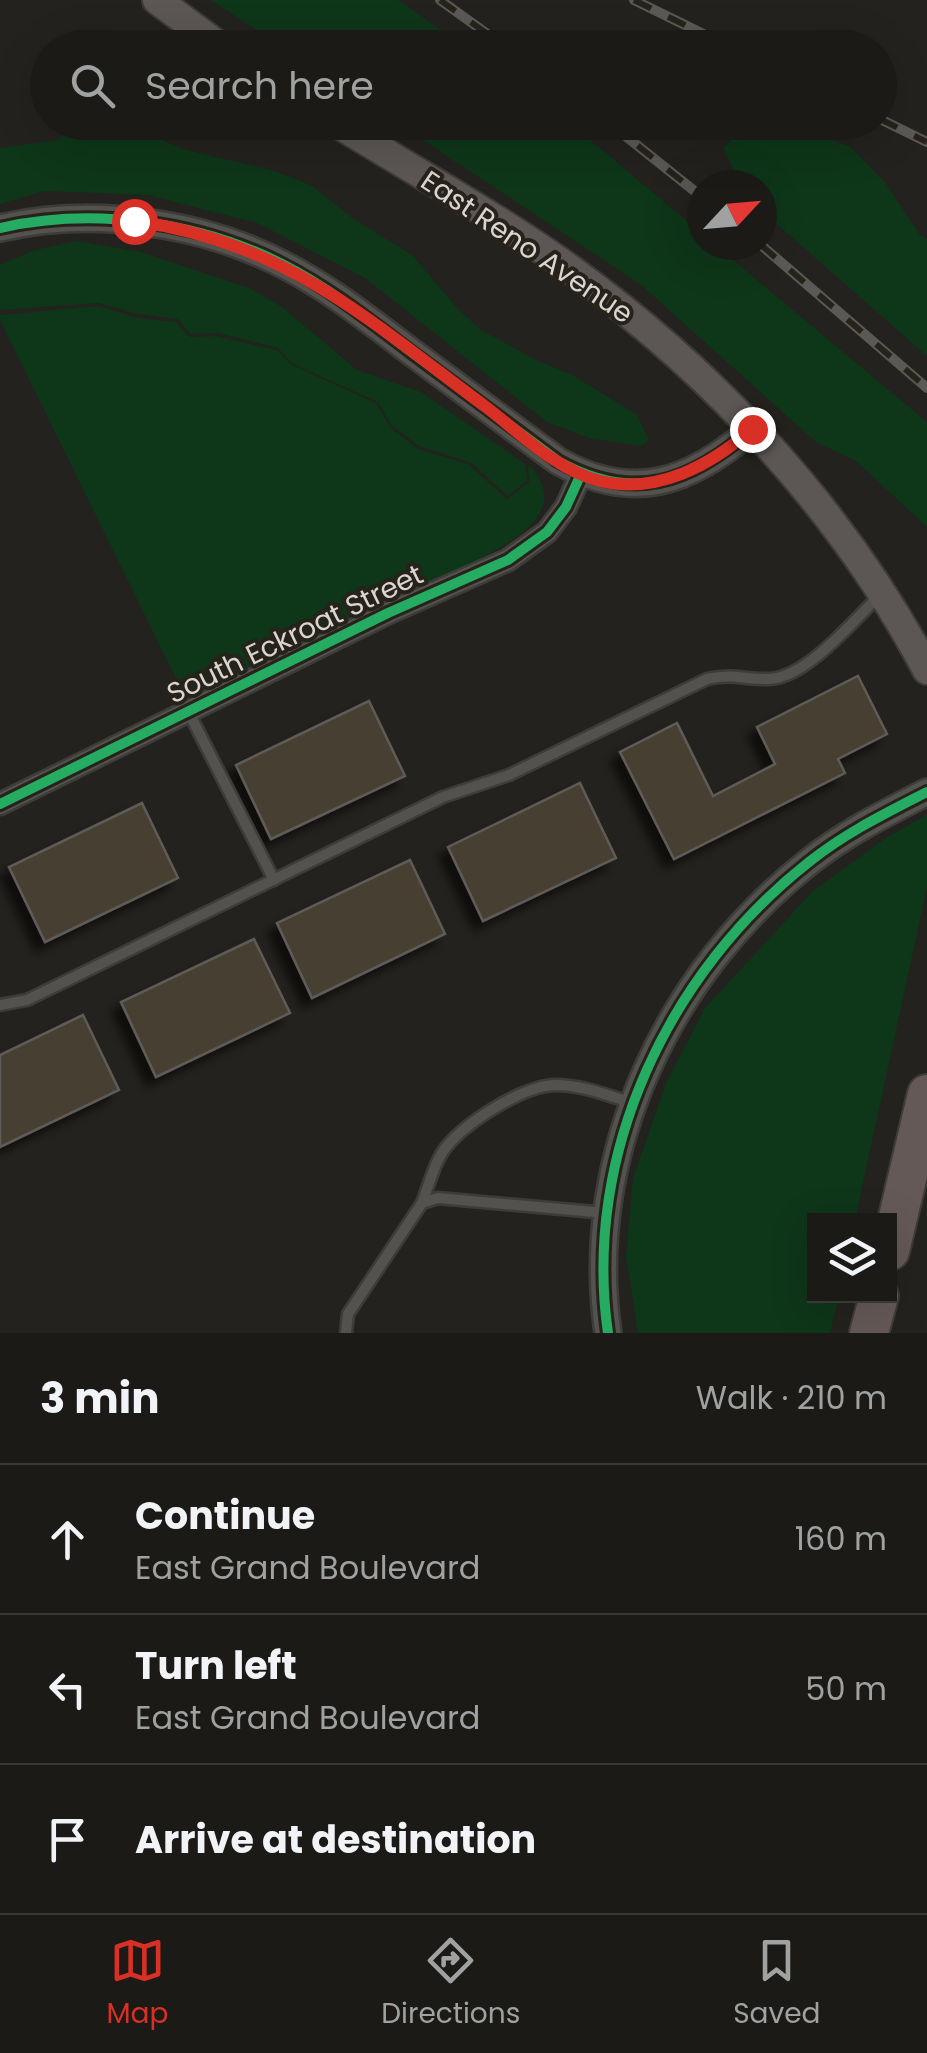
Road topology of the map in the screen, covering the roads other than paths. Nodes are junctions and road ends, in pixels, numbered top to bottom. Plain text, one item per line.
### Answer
1 (157, 0) edge
2 (198, 30) edge
3 (364, 140) edge
4 (0, 228) edge
5 (752, 429) junction
6 (581, 474) junction
7 (882, 593) junction
8 (927, 670) edge
9 (188, 711) junction
10 (927, 792) edge
11 (0, 804) edge
12 (274, 880) junction
13 (0, 1005) edge
14 (927, 1094) edge
15 (632, 1103) junction
16 (422, 1203) junction
17 (607, 1214) junction
18 (897, 1221) edge
19 (876, 1303) edge
20 (346, 1333) edge
21 (608, 1333) edge
22 (869, 1333) edge

1 - 2 main road
3 - 5 main road, East Reno Avenue
4 - 6 street
5 - 6 street
5 - 7 main road, East Reno Avenue
6 - 9 street, South Eckroat Street
7 - 8 main road, East Reno Avenue
7 - 12 lane
9 - 11 street, South Eckroat Street
9 - 12 lane
10 - 15 street
12 - 13 lane
14 - 18 highway
15 - 16 lane
15 - 17 street
16 - 17 lane
16 - 20 lane
17 - 21 street
19 - 22 highway

